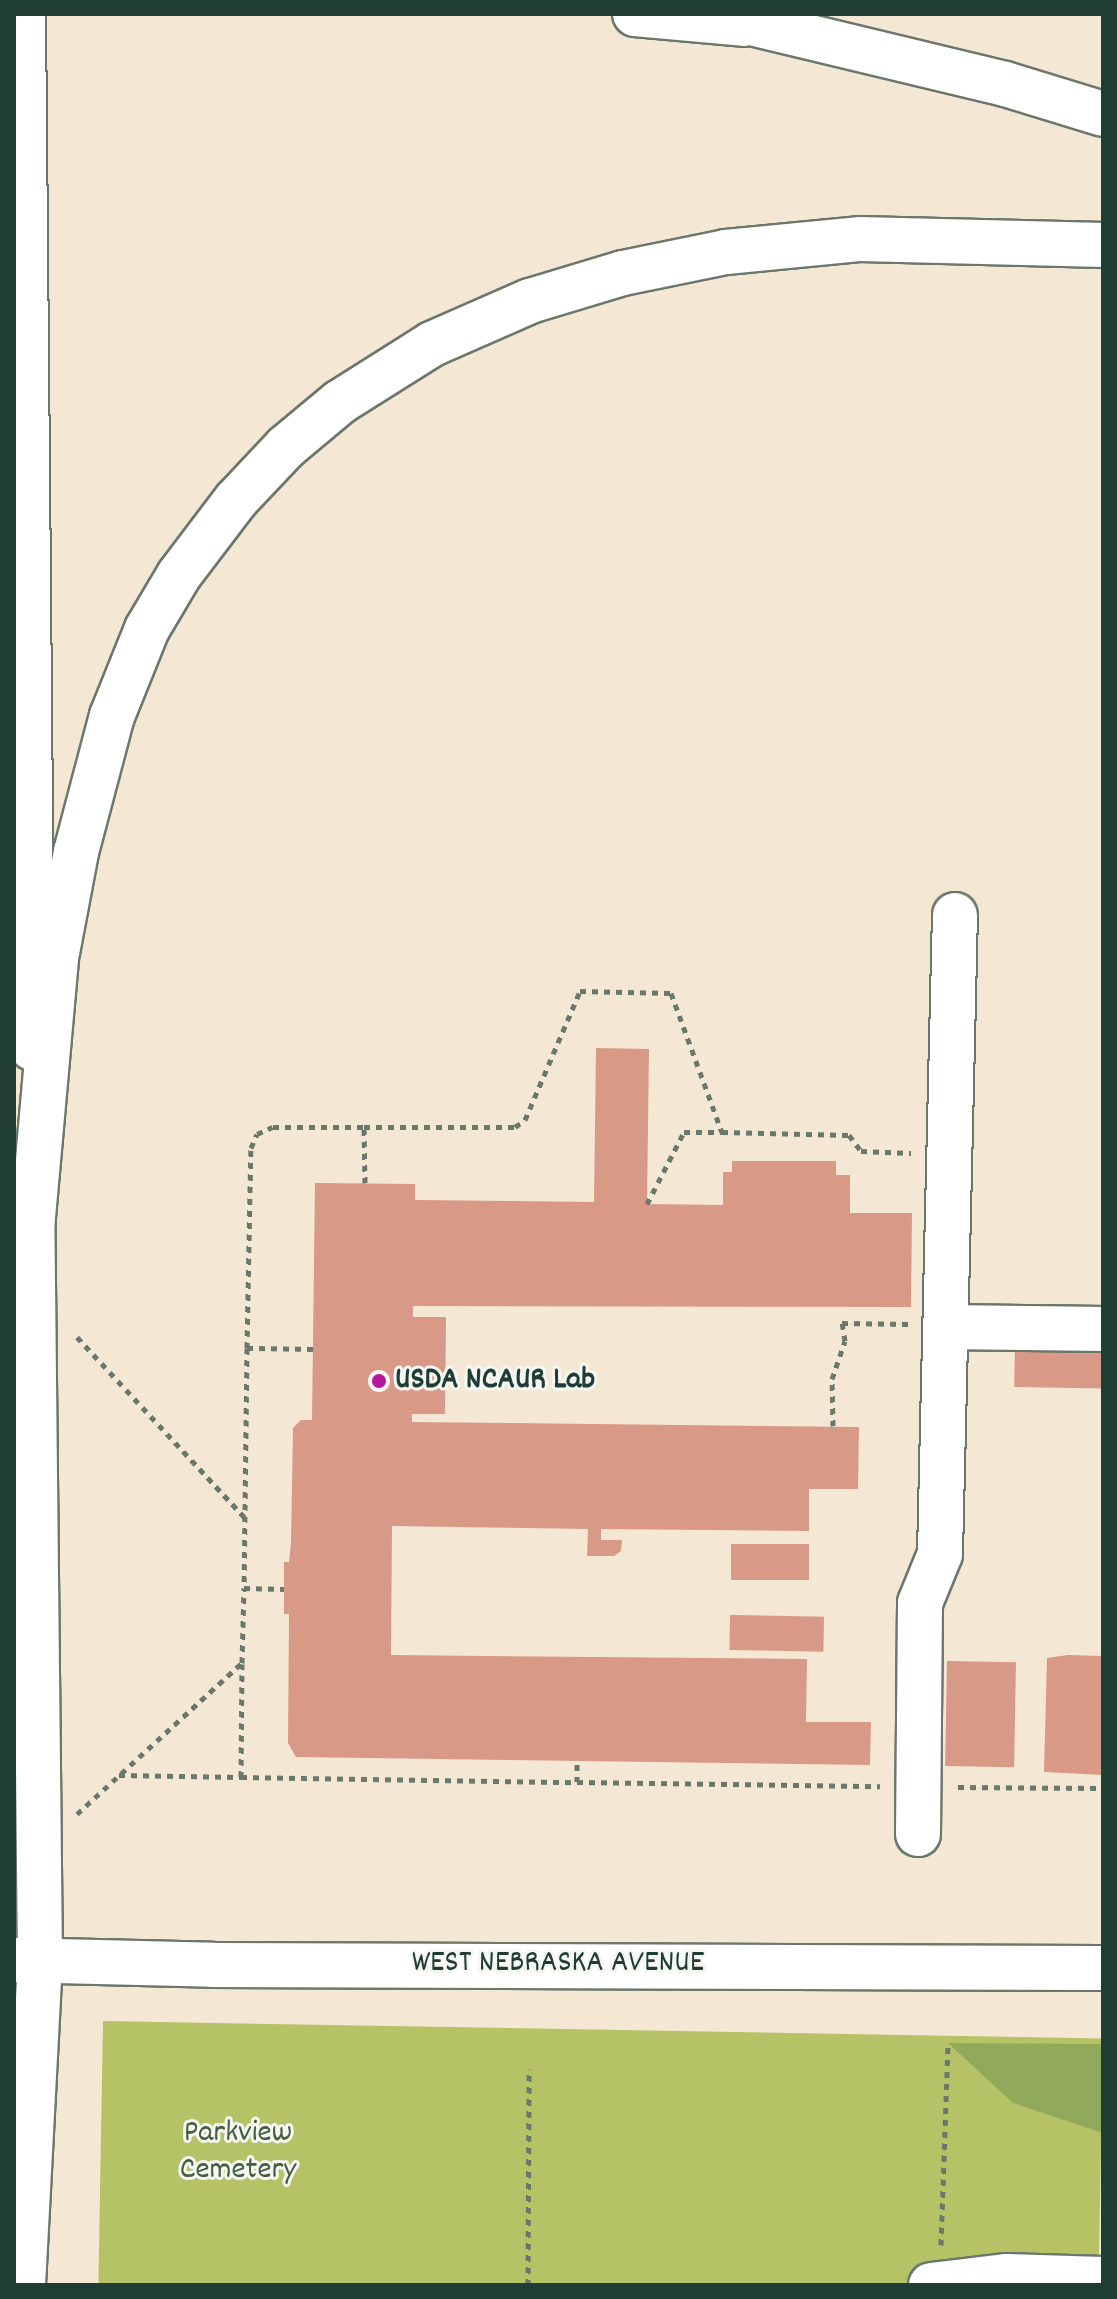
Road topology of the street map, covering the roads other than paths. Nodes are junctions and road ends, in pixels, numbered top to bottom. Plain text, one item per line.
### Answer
1 (23, 14) edge
2 (635, 14) edge
3 (714, 14) edge
4 (784, 28) junction
5 (1103, 114) edge
6 (1103, 245) edge
7 (20, 585) edge
8 (955, 915) dead end
9 (32, 1228) junction
10 (933, 1326) junction
11 (1103, 1329) edge
12 (918, 1834) dead end
13 (27, 1960) edge
14 (1103, 1968) edge
15 (1103, 2279) edge
16 (936, 2283) edge
17 (23, 2285) edge

1 - 7 main road
2 - 4 main road
3 - 4 main road
4 - 5 main road
6 - 9 main road
7 - 9 main road
8 - 10 main road
9 - 13 main road
10 - 11 main road
10 - 12 main road
13 - 14 main road, WEST NEBRASKA AVENUE
13 - 17 main road
15 - 16 main road

